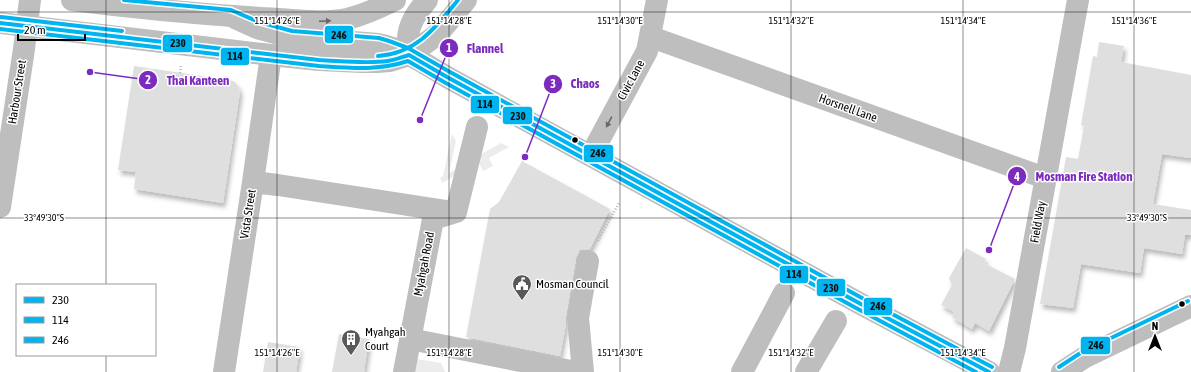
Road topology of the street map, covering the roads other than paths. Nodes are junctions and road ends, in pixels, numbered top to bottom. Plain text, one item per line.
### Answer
1 (30, 0) edge
2 (74, 0) edge
3 (427, 0) edge
4 (466, 0) edge
5 (657, 0) edge
6 (1078, 0) edge
7 (387, 4) edge
8 (153, 5) edge
9 (230, 16) junction
10 (0, 23) edge
11 (27, 26) junction
12 (651, 37) junction
13 (271, 55) junction
14 (409, 55) junction
15 (477, 127) dead end
16 (591, 155) junction
17 (1045, 178) junction
18 (253, 182) junction
19 (0, 207) edge
20 (456, 212) junction
21 (588, 261) road end
22 (784, 293) dead end
23 (1191, 306) edge
24 (836, 321) dead end
25 (410, 340) junction
26 (224, 372) edge
27 (404, 372) edge
28 (576, 372) edge
29 (742, 372) edge
30 (806, 372) edge
31 (989, 372) edge
32 (1009, 372) edge
33 (1062, 372) edge

1 - 11 main road, Harbour Street
2 - 8 main road
3 - 14 main road
4 - 14 main road
5 - 12 main road, Civic Lane
6 - 17 main road, Field Way
9 -> 7 main road
8 - 9 main road
9 - 14 main road
10 - 11 main road
11 - 13 main road
11 - 19 main road, Harbour Street
12 -> 16 main road, Civic Lane
12 - 17 main road, Horsnell Lane
13 - 14 main road
13 - 18 main road, Vista Street
14 - 16 main road
15 - 20 main road
16 - 31 main road
17 - 32 main road, Field Way
18 - 20 main road
18 - 26 main road, Vista Street
20 - 25 main road, Myahgah Road
21 - 28 main road
22 - 29 main road
23 - 33 main road
24 - 30 main road
25 - 27 main road, Myahgah Road
25 - 28 main road

